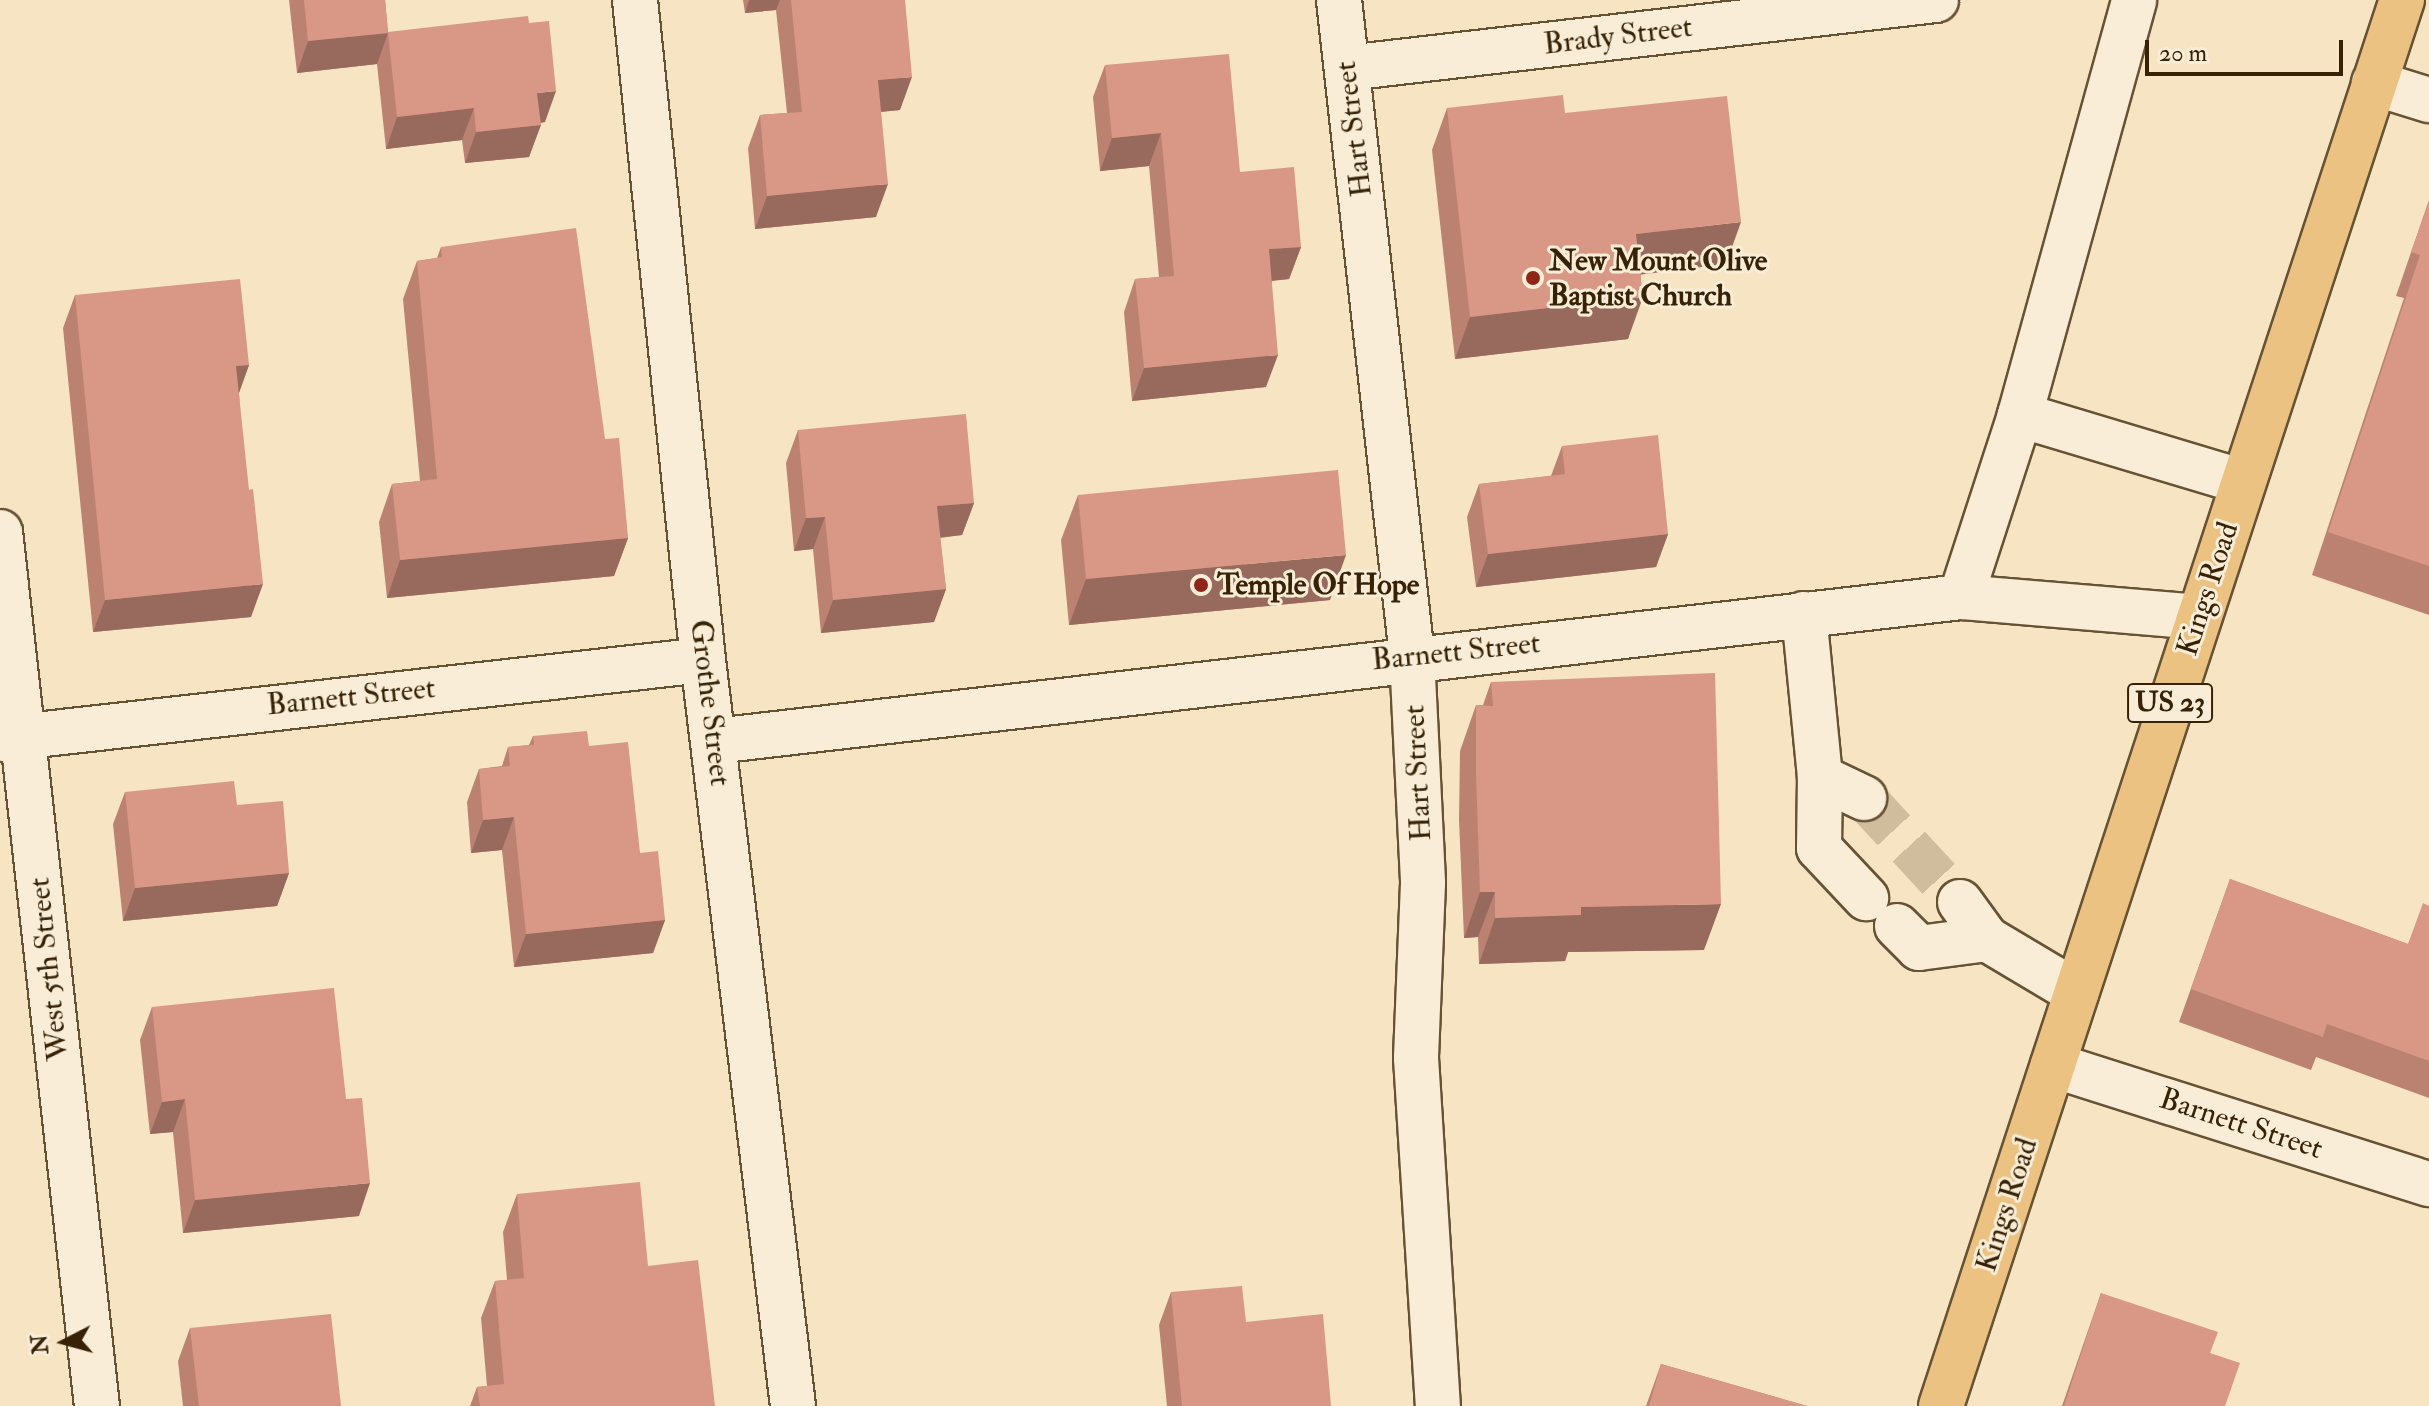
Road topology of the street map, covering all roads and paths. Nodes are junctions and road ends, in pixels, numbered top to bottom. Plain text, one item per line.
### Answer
1 (635, 0) edge
2 (1339, 0) edge
3 (1929, 0) edge
4 (1936, 0) edge
5 (2134, 0) edge
6 (2402, 0) edge
7 (1347, 68) junction
8 (2374, 83) junction
9 (2429, 100) edge
10 (2020, 415) junction
11 (2243, 482) junction
12 (0, 532) edge
13 (1961, 597) junction
14 (1804, 614) junction
15 (2198, 617) junction
16 (1412, 656) junction
17 (703, 660) junction
18 (11, 738) edge
19 (715, 741) junction
20 (1820, 777) junction
21 (1864, 798) tunnel mouth
22 (1960, 902) tunnel mouth
23 (1987, 939) junction
24 (2076, 992) junction
25 (2053, 1065) junction
26 (2429, 1184) edge
27 (97, 1406) edge
28 (793, 1406) edge
29 (1438, 1406) edge
30 (1941, 1406) edge

1 - 17 street, Grothe Street
2 - 7 street, Hart Street
3 - 4 street, Brady Street
3 - 7 street, Brady Street
5 - 10 street
6 - 8 main road, Kings Road / US 23
7 - 16 street, Hart Street
8 - 9 street
8 - 11 main road, Kings Road / US 23
10 - 11 street
10 - 13 street
11 - 15 main road, Kings Road / US 23
12 - 18 street, West 5th Street
13 - 14 street, Barnett Street
13 - 15 street, Barnett Street
14 - 16 street, Barnett Street
14 - 20 street
15 - 24 main road, Kings Road / US 23
16 - 19 street, Barnett Street
16 - 29 street, Hart Street
17 - 18 street, Barnett Street
17 - 19 street, Grothe Street
18 - 27 street, West 5th Street
19 - 28 street, Grothe Street
20 - 21 street
20 - 23 street
22 - 23 street
23 - 24 street
24 - 25 main road, Kings Road / US 23
25 - 26 street, Barnett Street
25 - 30 main road, Kings Road / US 23

